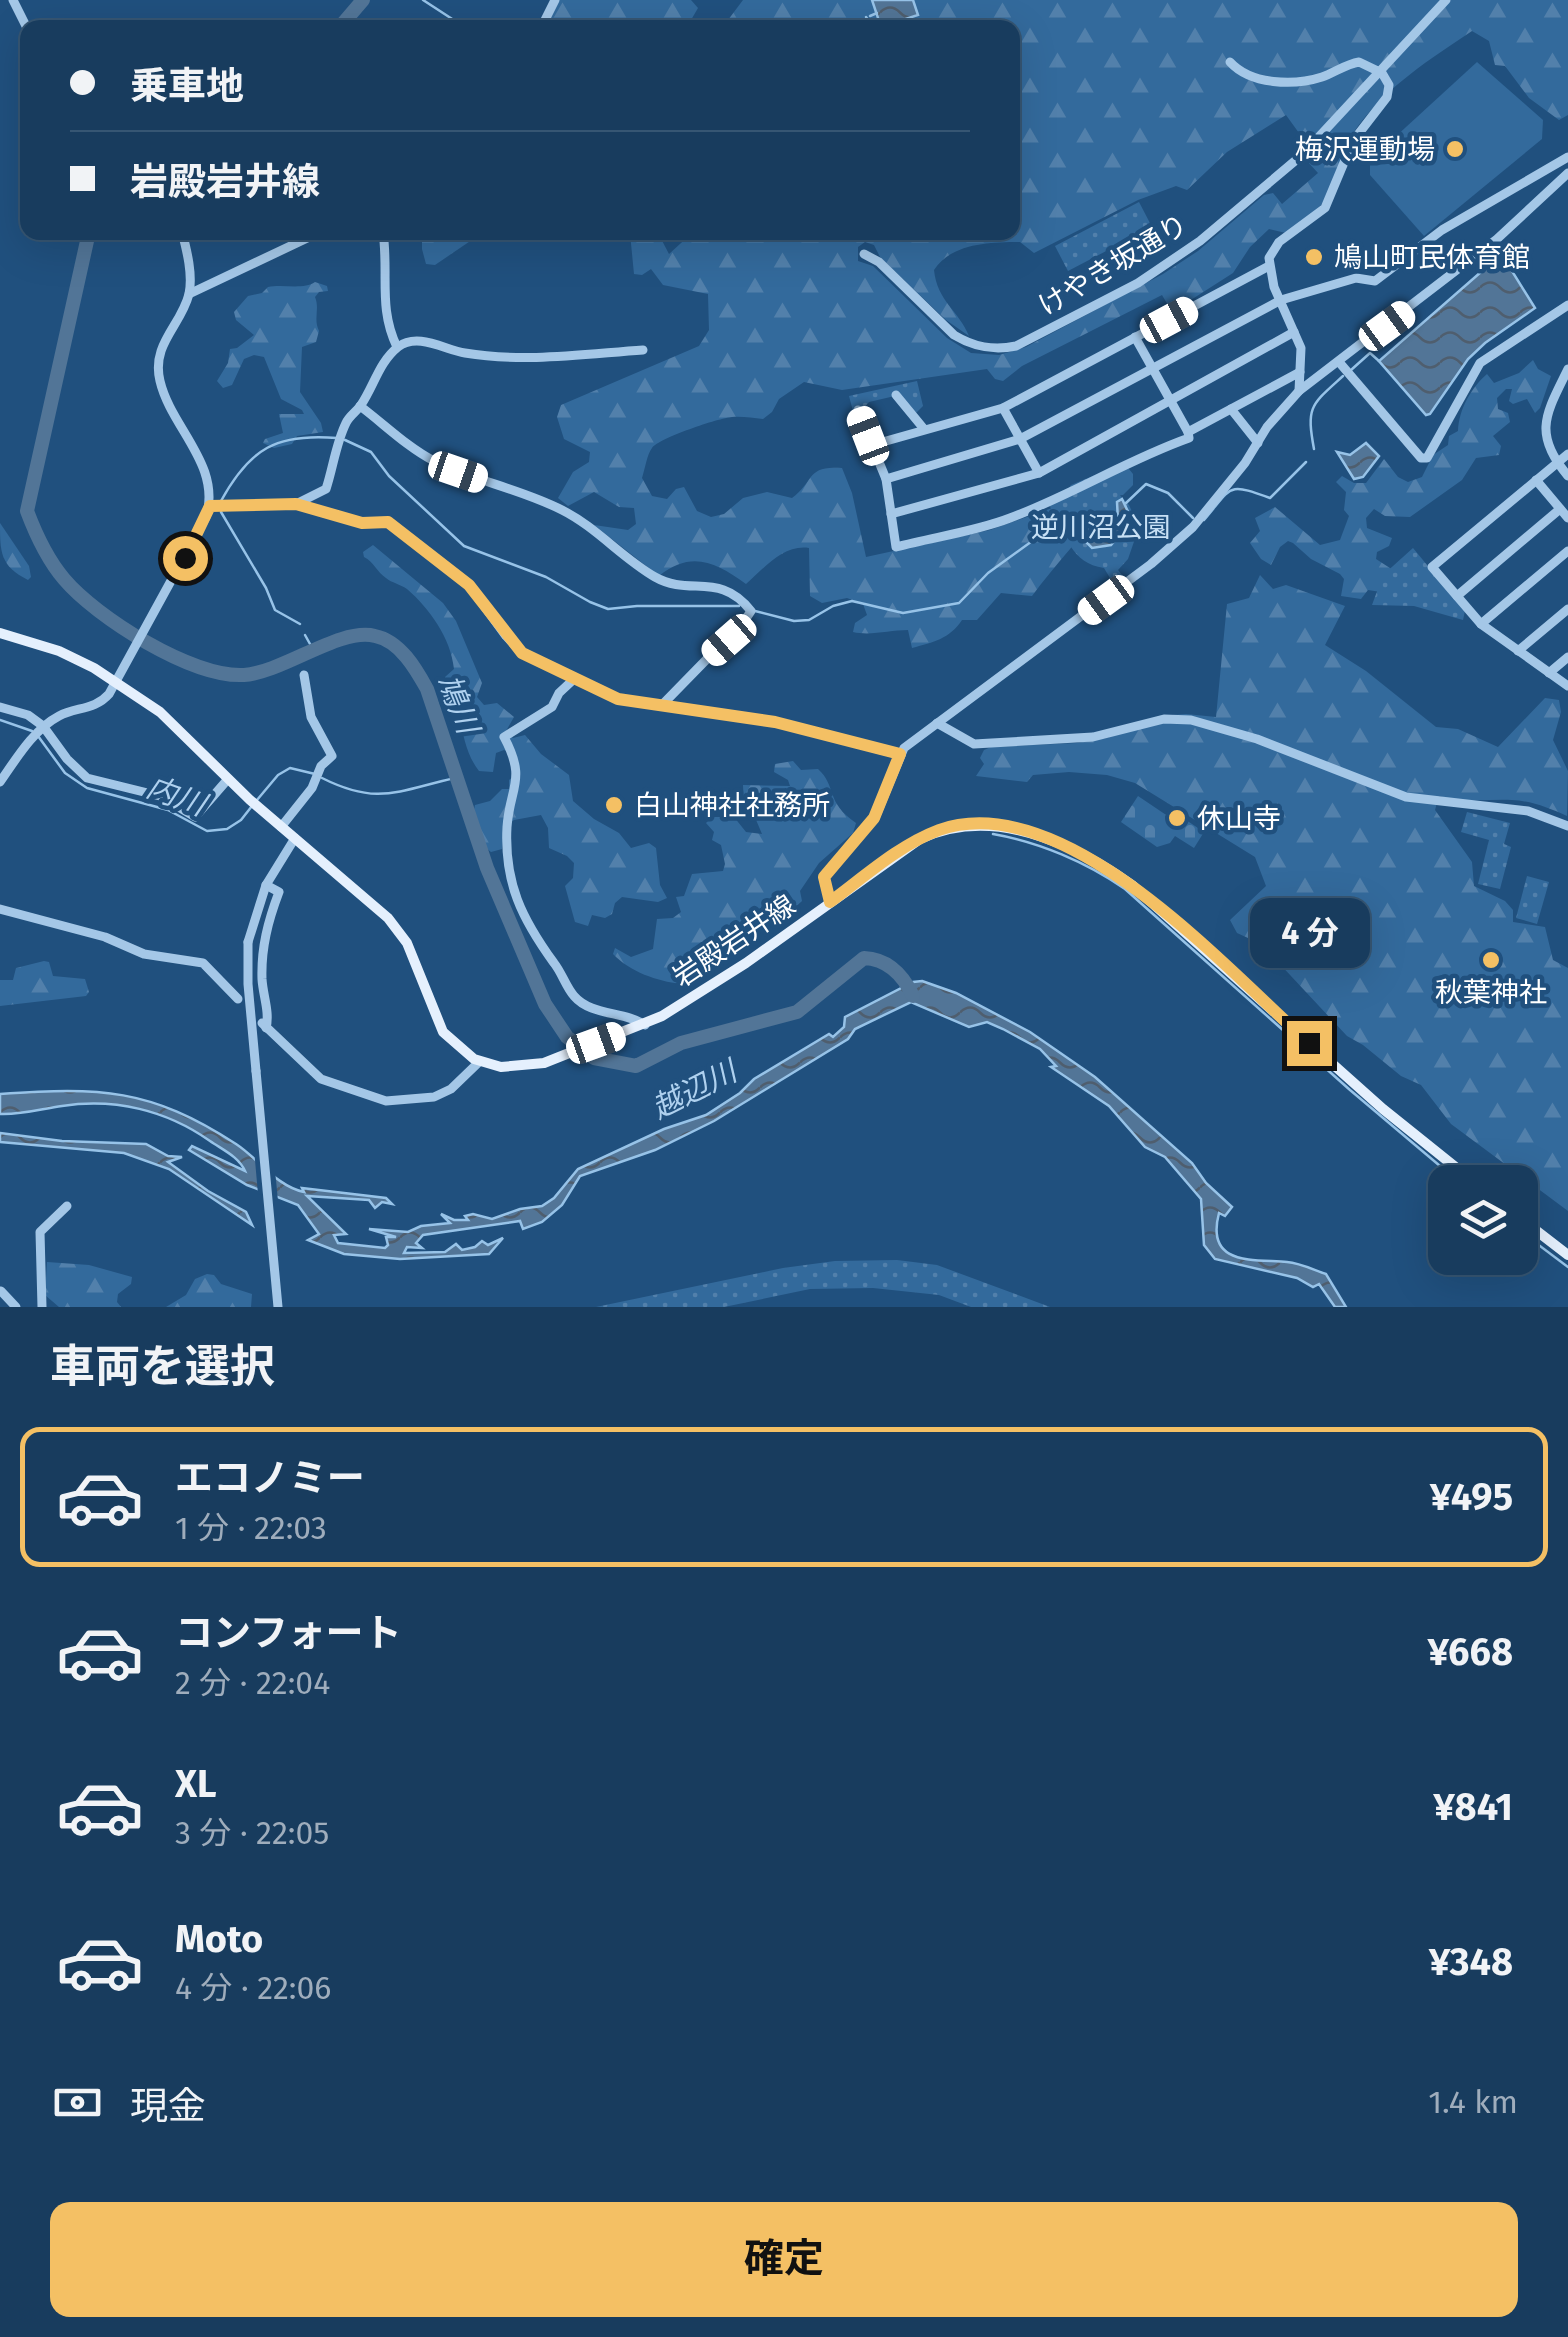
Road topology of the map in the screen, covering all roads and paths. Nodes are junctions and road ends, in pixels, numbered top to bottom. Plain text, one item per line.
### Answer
1 (1446, 0) edge
2 (1230, 62) dead end
3 (1382, 73) junction
4 (1568, 157) edge
5 (1568, 173) edge
6 (183, 240) edge
7 (303, 240) edge
8 (384, 240) edge
9 (864, 254) dead end
10 (1269, 266) junction
11 (189, 294) junction
12 (1281, 300) junction
13 (1568, 306) edge
14 (1294, 332) junction
15 (1135, 338) junction
16 (397, 347) junction
17 (644, 350) dead end
18 (1339, 362) junction
19 (1568, 368) edge
20 (1153, 369) junction
21 (1300, 372) junction
22 (1299, 392) junction
23 (896, 396) dead end
24 (1170, 400) junction
25 (360, 406) junction
26 (1002, 408) junction
27 (1231, 409) junction
28 (858, 410) dead end
29 (924, 429) junction
30 (1188, 432) junction
31 (1020, 439) junction
32 (1258, 442) junction
33 (872, 444) junction
34 (1568, 454) edge
35 (1557, 463) junction
36 (1039, 473) junction
37 (1568, 476) edge
38 (886, 479) junction
39 (1536, 480) junction
40 (296, 504) junction
41 (210, 506) junction
42 (1560, 509) junction
43 (891, 514) junction
44 (1568, 518) edge
45 (1568, 550) edge
46 (1457, 596) junction
47 (1568, 609) edge
48 (1481, 624) junction
49 (0, 633) edge
50 (1518, 650) junction
51 (1568, 657) edge
52 (1550, 673) junction
53 (304, 675) dead end
54 (574, 679) junction
55 (116, 681) junction
56 (1568, 686) edge
57 (0, 706) edge
58 (662, 706) junction
59 (937, 723) junction
60 (39, 730) junction
61 (900, 754) junction
62 (228, 779) junction
63 (0, 782) edge
64 (196, 817) junction
65 (281, 826) junction
66 (1568, 826) edge
67 (188, 829) dead end
68 (294, 838) junction
69 (266, 886) junction
70 (830, 902) junction
71 (0, 909) edge
72 (238, 999) dead end
73 (645, 1025) junction
74 (480, 1061) junction
75 (1453, 1165) edge
76 (67, 1206) dead end
77 (1538, 1232) edge
78 (1568, 1255) edge
79 (0, 1291) edge
80 (16, 1307) edge
81 (38, 1307) edge
82 (278, 1307) edge

1 - 3 street, けやき坂通り
2 - 3 street
3 - 9 street, けやき坂通り
3 - 10 street
4 - 12 street
5 - 18 street
6 - 11 street
7 - 11 street
8 - 16 street
10 - 12 street
10 - 15 street
11 - 41 street
12 - 14 street
12 - 20 street
13 - 18 street
14 - 21 street
14 - 24 street
15 - 20 street
15 - 26 street
16 - 17 street
16 - 25 street
18 - 22 street
19 - 35 street
20 - 24 street
20 - 31 street
21 - 22 street
21 - 27 street
22 - 32 street
23 - 29 street
24 - 30 street
24 - 36 street
25 - 40 street
25 - 58 street
26 - 29 street
26 - 31 street
27 - 30 street
27 - 32 street
28 - 33 street
29 - 33 street
30 - 43 street
31 - 36 street
31 - 38 street
32 - 59 street
33 - 38 street
34 - 35 street
35 - 37 street
35 - 39 street
36 - 43 street
38 - 43 street
39 - 42 street
39 - 46 street
40 - 41 street
40 - 54 street
41 - 55 street
42 - 44 street
42 - 46 street
45 - 48 street
46 - 48 street
47 - 50 street
48 - 50 street
49 - 55 main road
50 - 52 street
51 - 52 street
52 - 56 street
53 - 65 street
54 - 58 street
54 - 73 street
55 - 60 street
55 - 62 main road
57 - 60 street
58 - 61 street
59 - 61 street
59 - 66 street
60 - 63 street
60 - 64 street
61 - 70 street
62 - 64 street
62 - 65 main road
64 - 67 street
65 - 68 main road
68 - 69 street
68 - 74 main road
69 - 74 street
69 - 82 street, bridge
70 - 73 main road, 岩殿岩井線
70 - 75 main road, 岩殿岩井線
71 - 72 street
73 - 74 main road, 岩殿岩井線
76 - 81 street
77 - 78 main road
79 - 80 street

